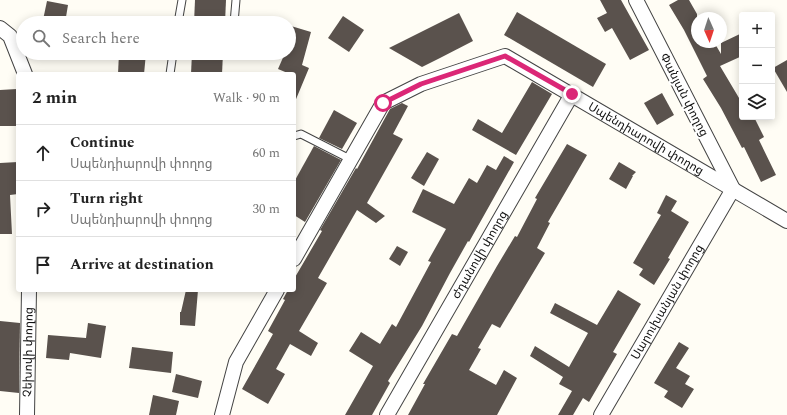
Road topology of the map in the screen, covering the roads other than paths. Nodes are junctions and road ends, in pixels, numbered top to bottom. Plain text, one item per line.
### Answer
1 (182, 0) edge
2 (236, 0) edge
3 (636, 0) edge
4 (179, 16) edge
5 (235, 16) edge
6 (0, 28) edge
7 (16, 51) edge
8 (19, 60) edge
9 (172, 60) edge
10 (24, 72) edge
11 (170, 72) edge
12 (572, 94) junction
13 (296, 135) edge
14 (350, 159) junction
15 (733, 189) junction
16 (787, 221) edge
17 (296, 255) edge
18 (29, 292) edge
19 (276, 292) edge
20 (27, 415) edge
21 (222, 415) edge
22 (387, 415) edge
23 (601, 415) edge

1 - 4 lane
2 - 5 lane
3 - 15 street, Փանյան փողոց
6 - 7 street
8 - 10 street
9 - 11 lane
12 - 14 street, Սպենդիարովի փողոց
12 - 15 street, Սպենդիարովի փողոց
12 - 22 street, Ժդանովի փողոց
13 - 14 lane
14 - 17 street, Սպենդիարովի փողոց
15 - 16 street, Սպենդիարովի փողոց
15 - 23 street, Սարուխանյան փողոց
18 - 20 street, Չեխովի փողոց
19 - 21 street

